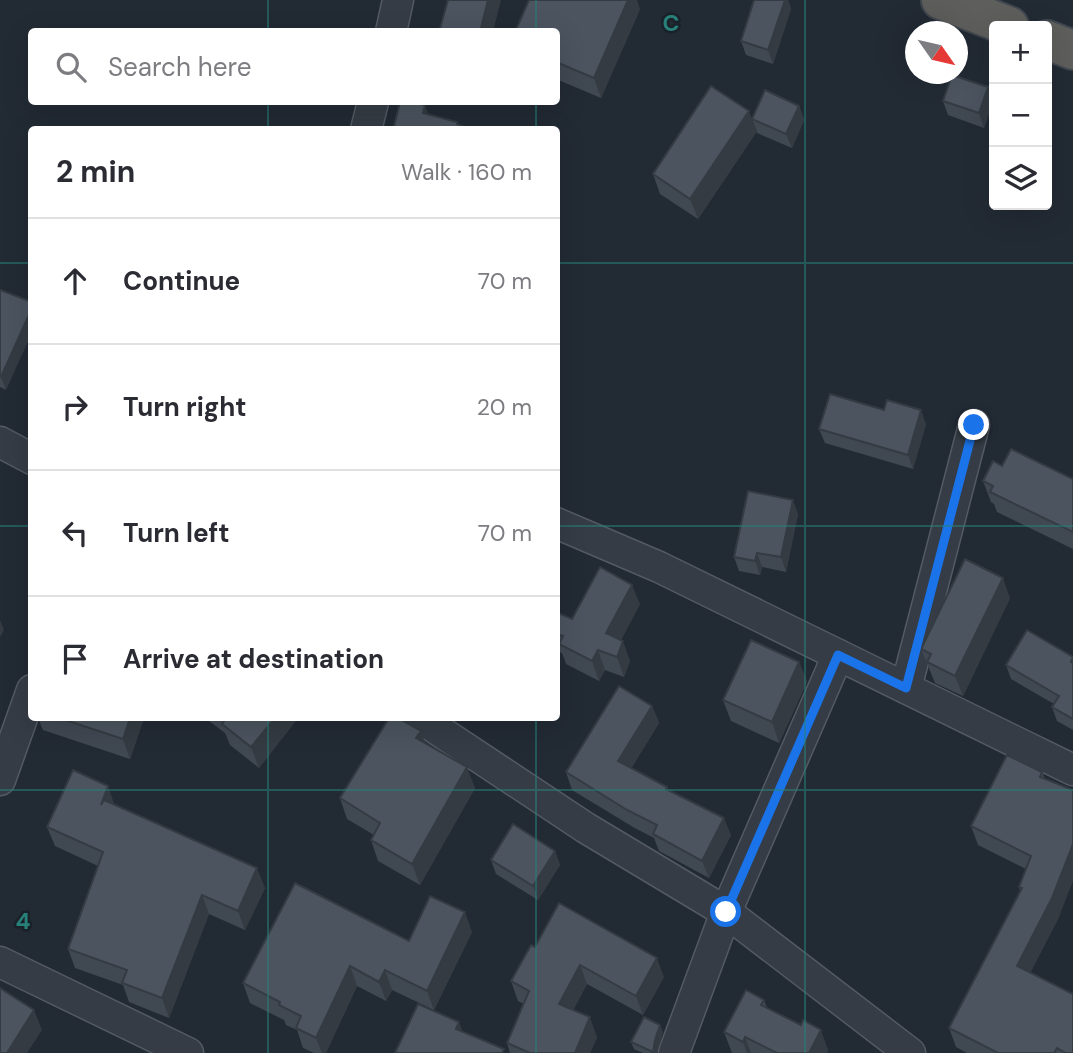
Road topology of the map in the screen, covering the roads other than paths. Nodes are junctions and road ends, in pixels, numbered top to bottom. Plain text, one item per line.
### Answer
1 (398, 0) edge
2 (941, 0) edge
3 (996, 21) edge
4 (392, 28) edge
5 (1052, 42) edge
6 (1073, 50) edge
7 (372, 105) edge
8 (367, 126) edge
9 (974, 425) dead end
10 (0, 442) edge
11 (28, 457) edge
12 (560, 525) edge
13 (838, 655) junction
14 (906, 688) junction
15 (28, 701) edge
16 (425, 721) edge
17 (1073, 770) edge
18 (0, 780) edge
19 (726, 912) junction
20 (0, 962) edge
21 (188, 1053) edge
22 (674, 1053) edge
23 (910, 1053) edge

1 - 4 street
2 - 3 highway
5 - 6 highway
7 - 8 street
9 - 14 street
10 - 11 street
12 - 13 street
13 - 14 street
13 - 19 street
14 - 17 street
15 - 18 street
16 - 19 street
19 - 22 street
19 - 23 street
20 - 21 street

